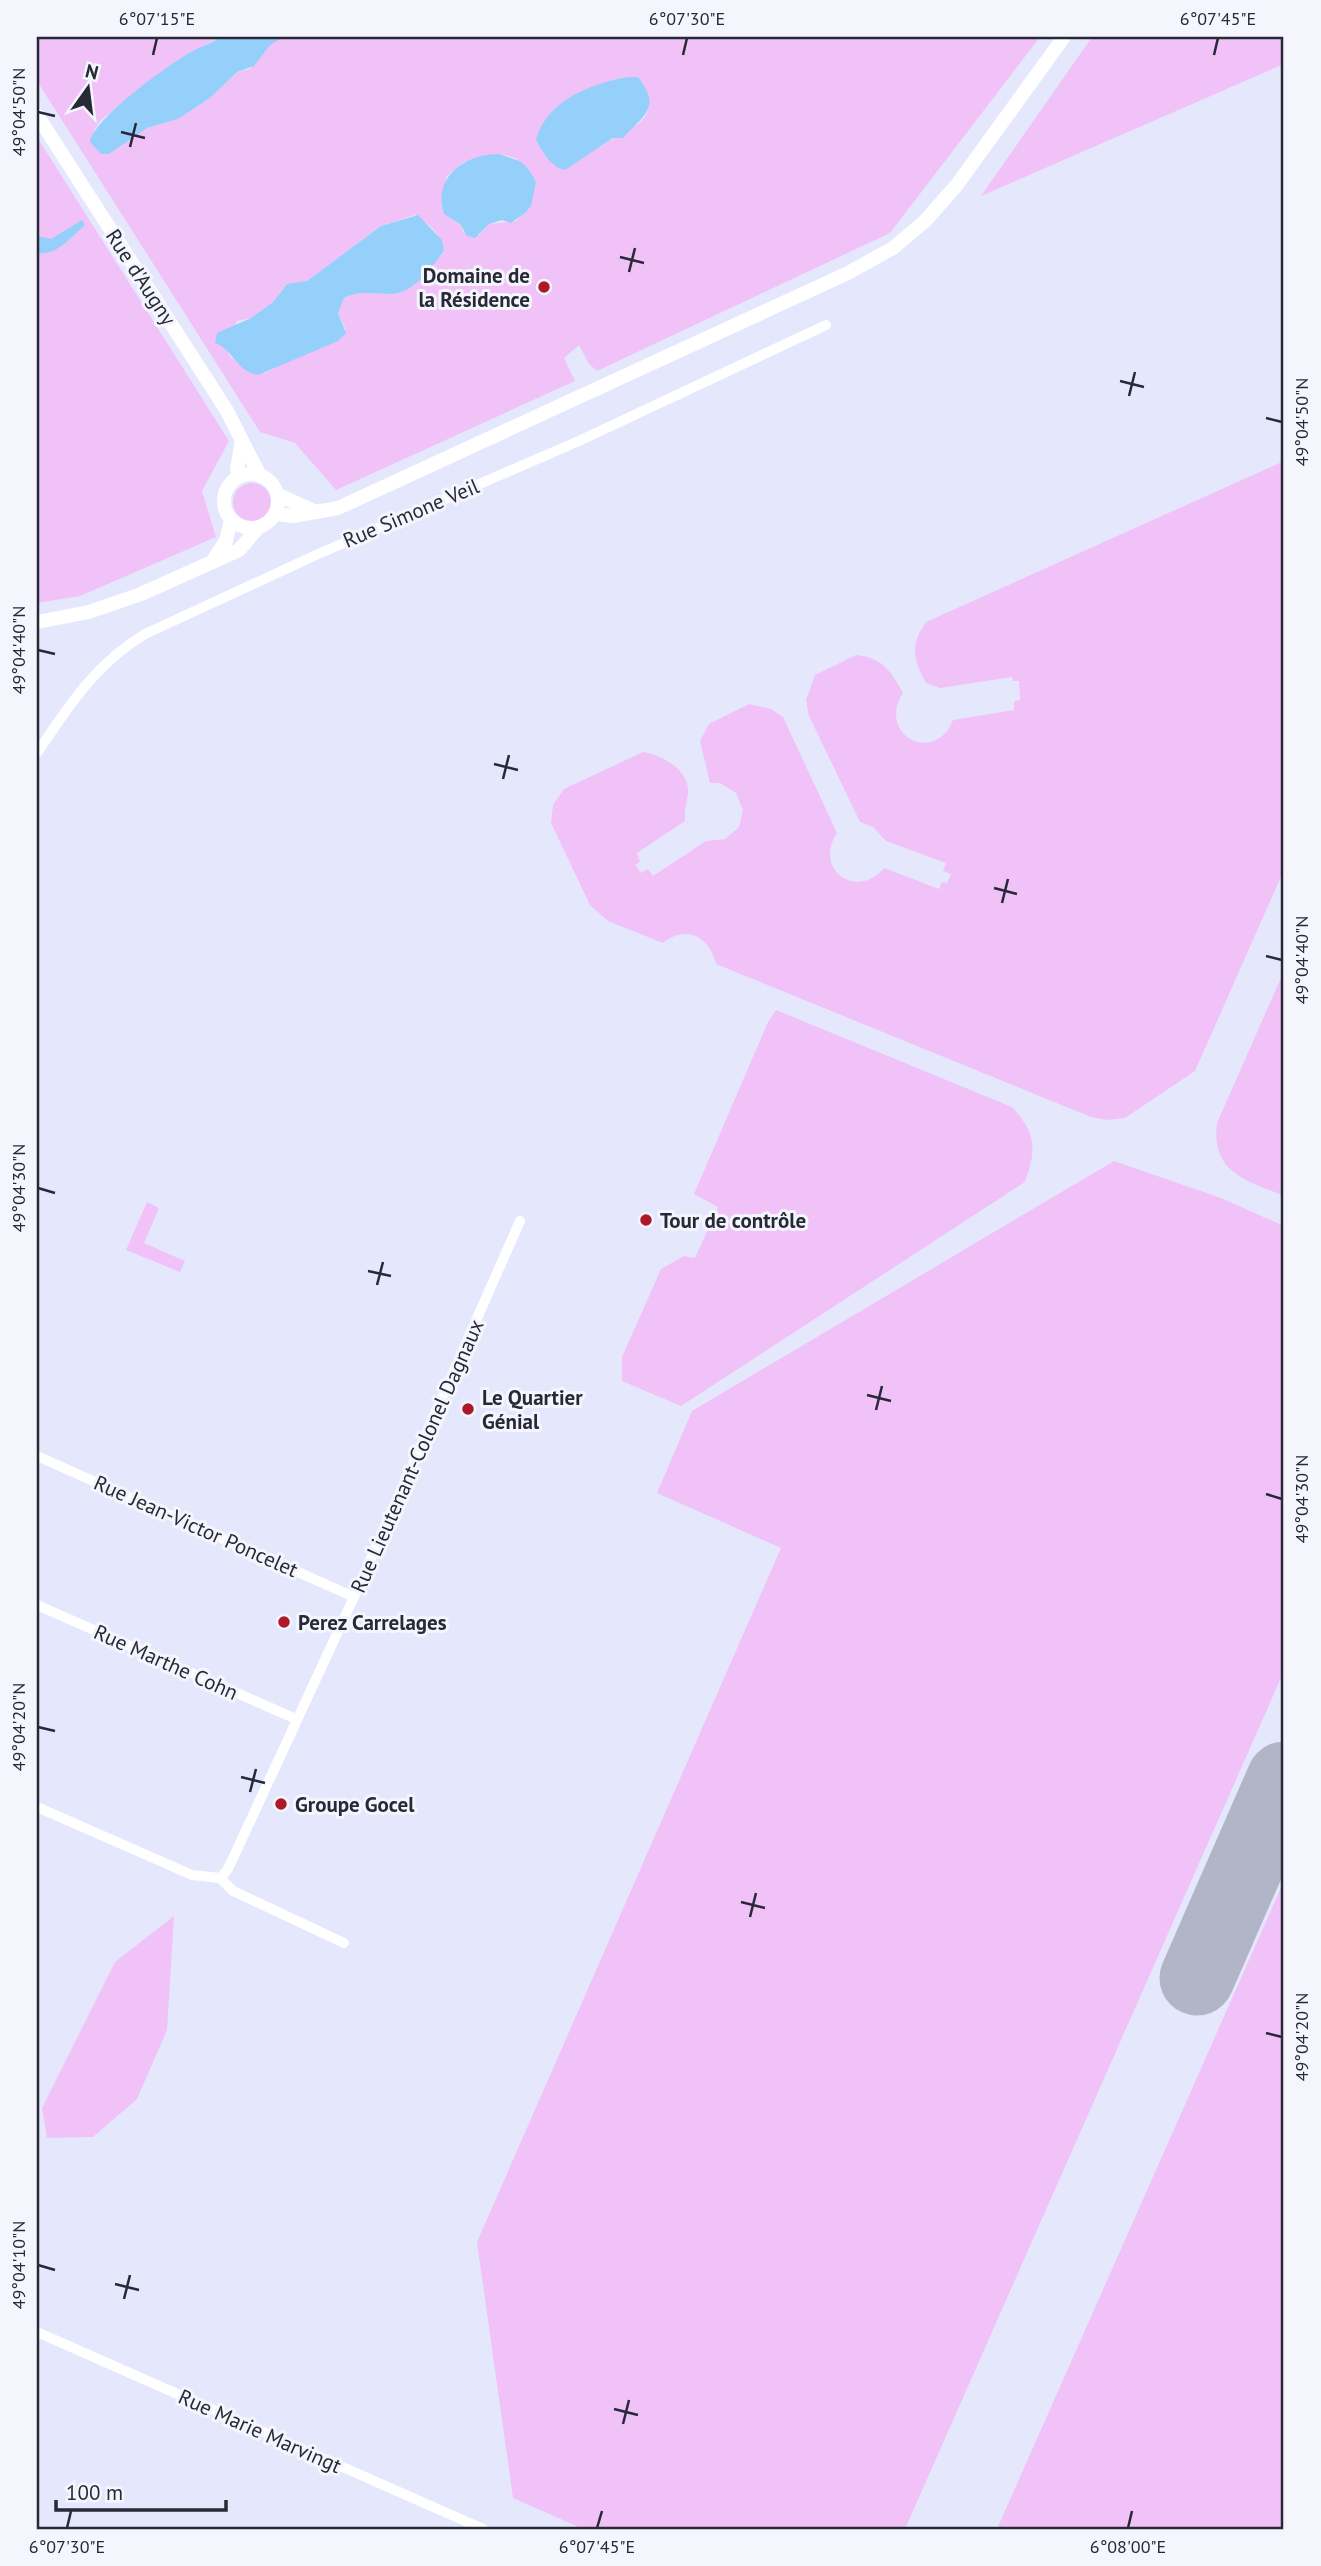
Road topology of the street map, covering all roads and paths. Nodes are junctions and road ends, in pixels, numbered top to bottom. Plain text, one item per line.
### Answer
1 (1064, 37) edge
2 (37, 115) edge
3 (826, 325) dead end
4 (242, 441) junction
5 (260, 475) junction
6 (239, 477) junction
7 (278, 495) junction
8 (317, 513) junction
9 (276, 514) junction
10 (231, 520) junction
11 (258, 528) junction
12 (211, 563) junction
13 (37, 622) edge
14 (37, 754) edge
15 (520, 1221) dead end
16 (37, 1456) edge
17 (354, 1597) junction
18 (37, 1605) edge
19 (296, 1719) junction
20 (37, 1807) edge
21 (220, 1878) junction
22 (344, 1943) dead end
23 (37, 2332) edge
24 (483, 2529) edge

1 - 8 main road
2 - 4 main road, Rue d'Augny
3 - 14 street, Rue Simone Veil
4 - 5 main road, Rue d'Augny
4 - 6 main road
5 - 6 main road
5 - 7 main road
6 - 10 main road
7 - 8 main road
7 - 9 main road
8 - 9 main road
9 - 11 main road
10 - 11 main road
10 - 12 main road
11 - 12 main road
12 - 13 main road
15 - 17 street, Rue Lieutenant-Colonel Dagnaux
16 - 17 street, Rue Jean-Victor Poncelet
17 - 19 street, Rue Lieutenant-Colonel Dagnaux
18 - 19 street, Rue Marthe Cohn
19 - 21 street, Rue Lieutenant-Colonel Dagnaux
20 - 21 street
21 - 22 street
23 - 24 street, Rue Marie Marvingt

